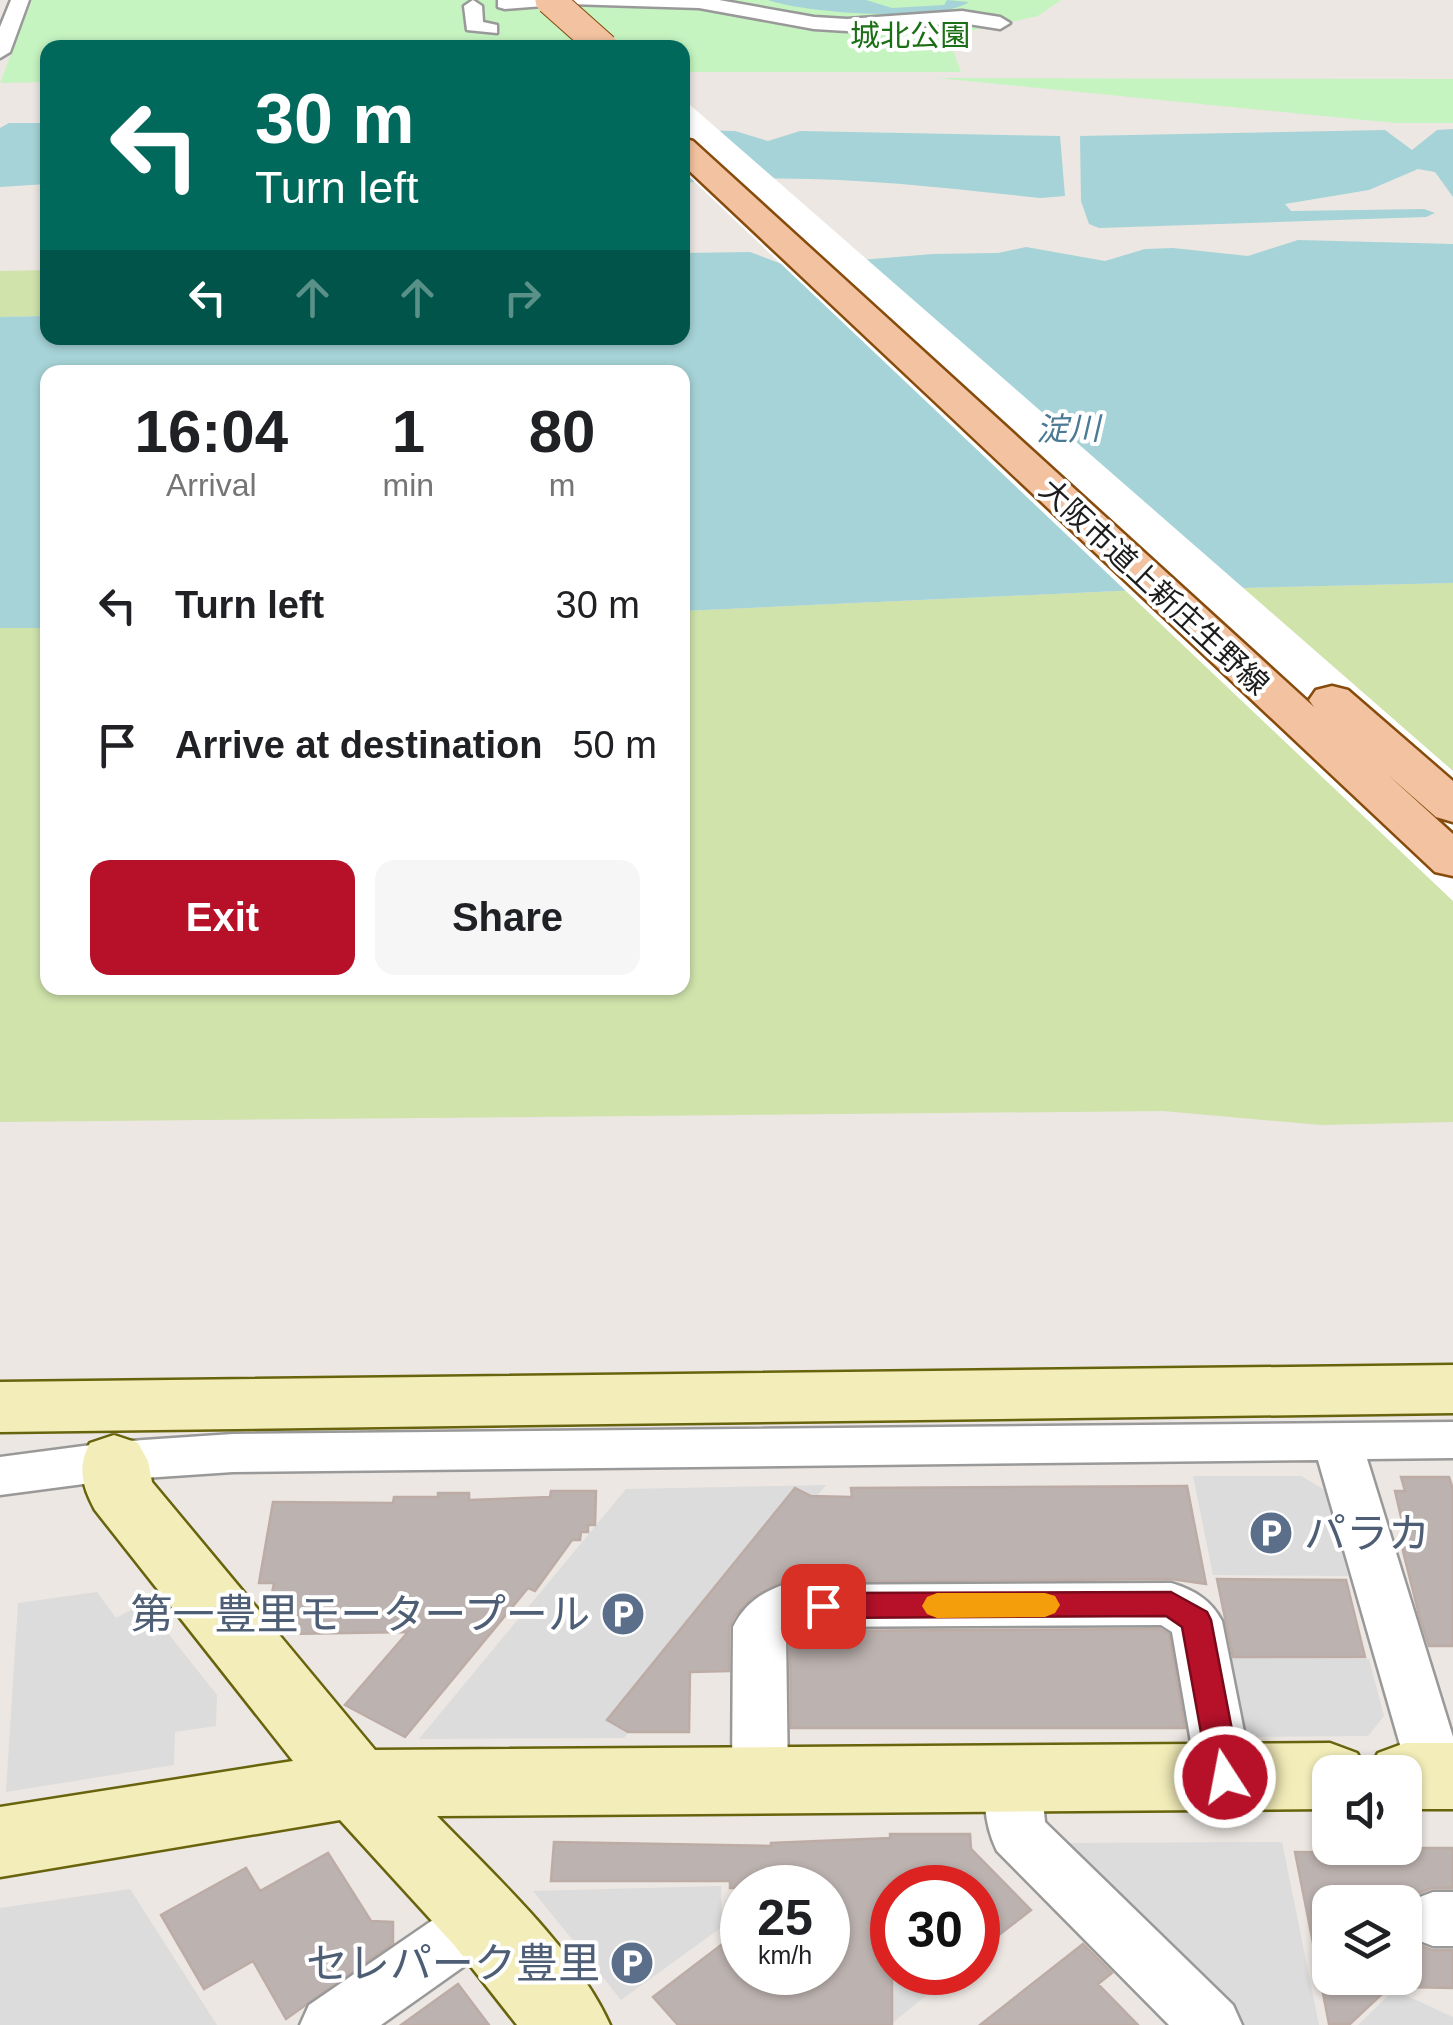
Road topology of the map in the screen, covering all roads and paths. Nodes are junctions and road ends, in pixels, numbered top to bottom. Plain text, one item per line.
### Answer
1 (550, 0) edge
2 (562, 0) edge
3 (576, 0) edge
4 (515, 2) edge
5 (473, 6) dead end
6 (11, 11) edge
7 (1000, 23) dead end
8 (490, 29) dead end
9 (566, 40) edge
10 (595, 40) edge
11 (0, 52) edge
12 (690, 124) edge
13 (690, 154) edge
14 (1453, 807) edge
15 (1453, 860) edge
16 (1453, 1390) edge
17 (0, 1407) edge
18 (1338, 1440) junction
19 (1453, 1440) edge
20 (114, 1461) junction
21 (0, 1476) edge
22 (1312, 1776) edge
23 (1432, 1776) edge
24 (1225, 1777) junction
25 (760, 1778) junction
26 (1013, 1779) junction
27 (356, 1784) junction
28 (0, 1842) edge
29 (483, 1919) junction
30 (331, 2025) edge
31 (568, 2025) edge
32 (1211, 2025) edge

1 - 10 main road, bridge
2 - 4 street
3 - 7 street
4 - 9 main road
5 - 8 street
6 - 11 street
12 - 14 main road, 大阪市道上新庄生野線
13 - 15 main road, 大阪市道上新庄生野線
16 - 17 street
18 - 19 street
18 - 20 street
18 - 23 street
20 - 21 street
20 - 27 street
22 - 24 street
24 - 25 street
24 - 26 street
25 - 26 street
25 - 27 street
26 - 32 street
27 - 28 street
27 - 29 street
29 - 30 street
29 - 31 street

